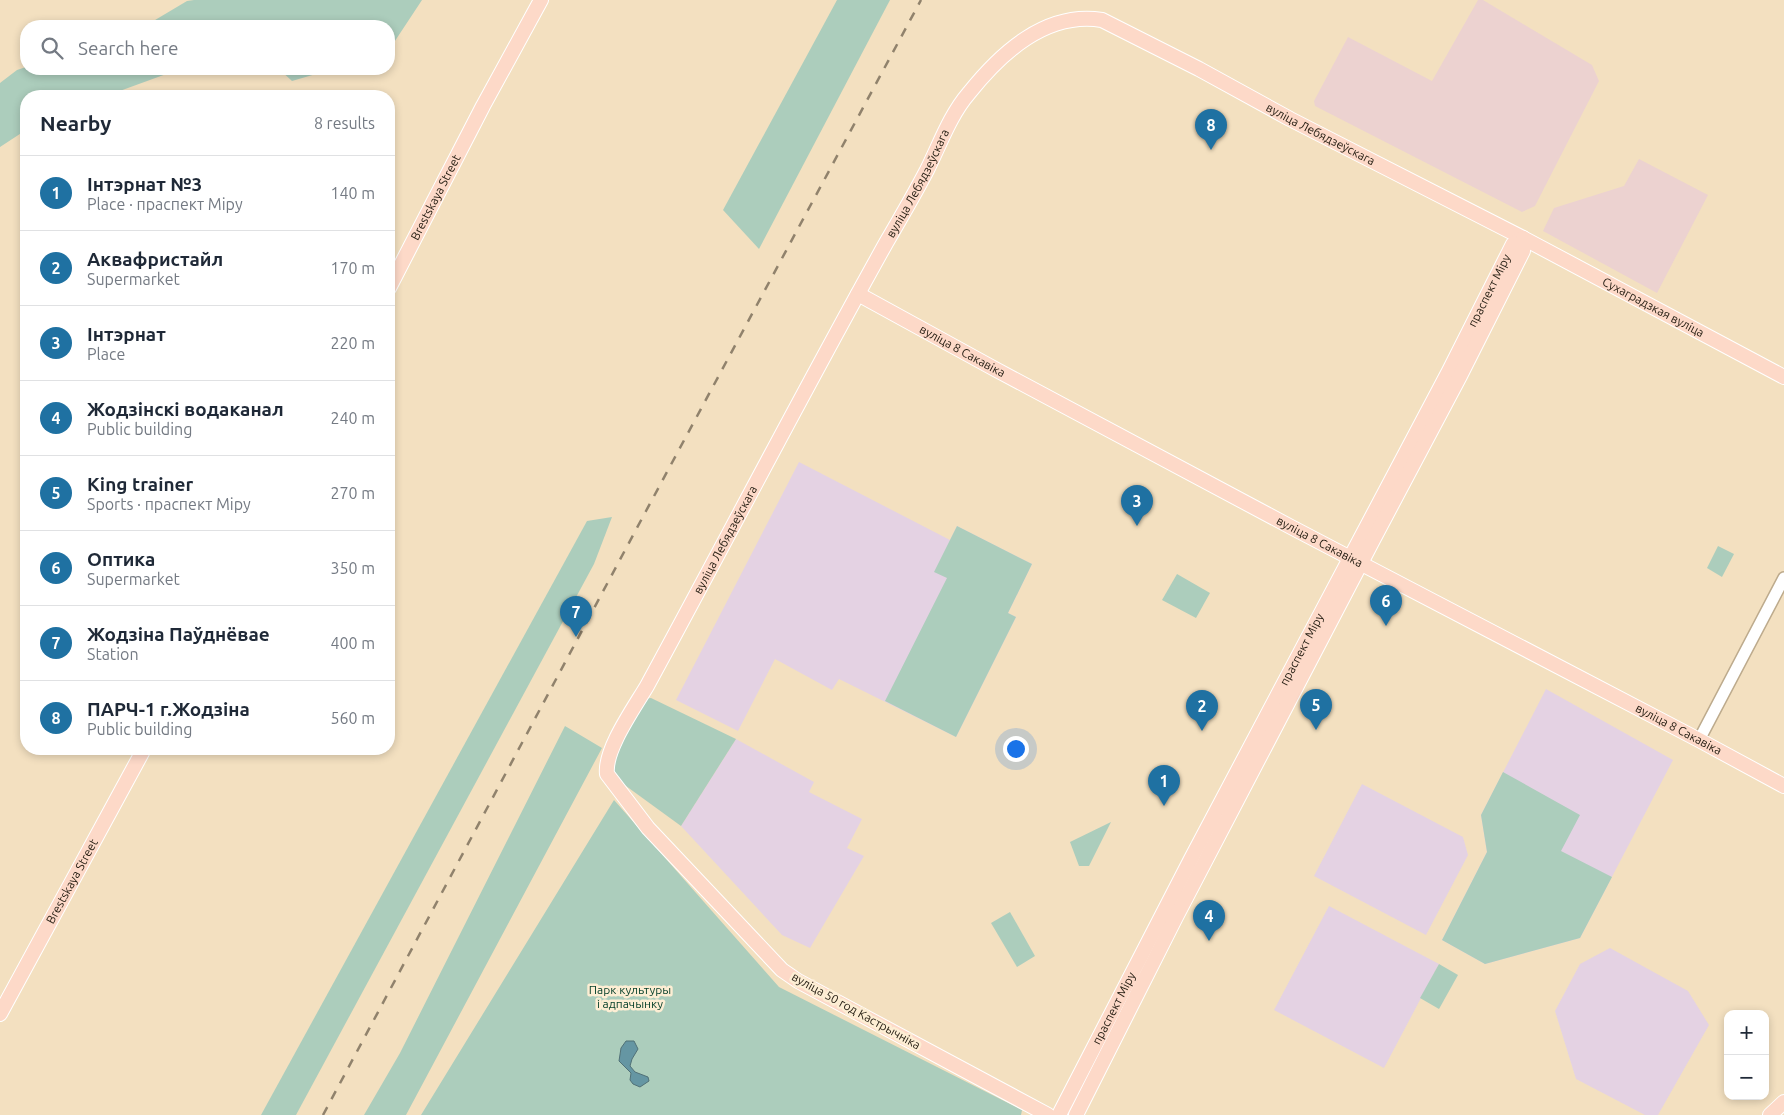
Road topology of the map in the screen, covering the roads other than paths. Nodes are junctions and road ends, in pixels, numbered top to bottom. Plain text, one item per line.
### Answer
1 (541, 0) edge
2 (1523, 238) junction
3 (395, 276) edge
4 (858, 294) junction
5 (1784, 377) edge
6 (1356, 561) junction
7 (1784, 578) edge
8 (1699, 740) junction
9 (141, 755) edge
10 (1784, 786) edge
11 (648, 828) joint
12 (1180, 898) junction
13 (0, 1014) edge
14 (1784, 1102) edge
15 (1048, 1115) edge
16 (1059, 1115) edge
17 (1076, 1115) edge
18 (1770, 1115) edge

1 - 3 main road, Brestskaya Street
2 - 4 main road, вуліца Лебядзеўскага
2 - 5 main road, Сухаградзкая вуліца
2 - 6 main road, праспект Міру
4 - 6 main road, вуліца 8 Сакавіка
4 - 11 main road, вуліца Лебядзеўскага
6 - 8 main road, вуліца 8 Сакавіка
6 - 12 main road, праспект Міру
7 - 8 street
8 - 10 main road, вуліца 8 Сакавіка
9 - 13 main road, Brestskaya Street
11 - 15 main road, вуліца 50 год Кастрычніка
12 - 16 main road, праспект Міру
12 - 17 main road, праспект Міру
14 - 18 main road

